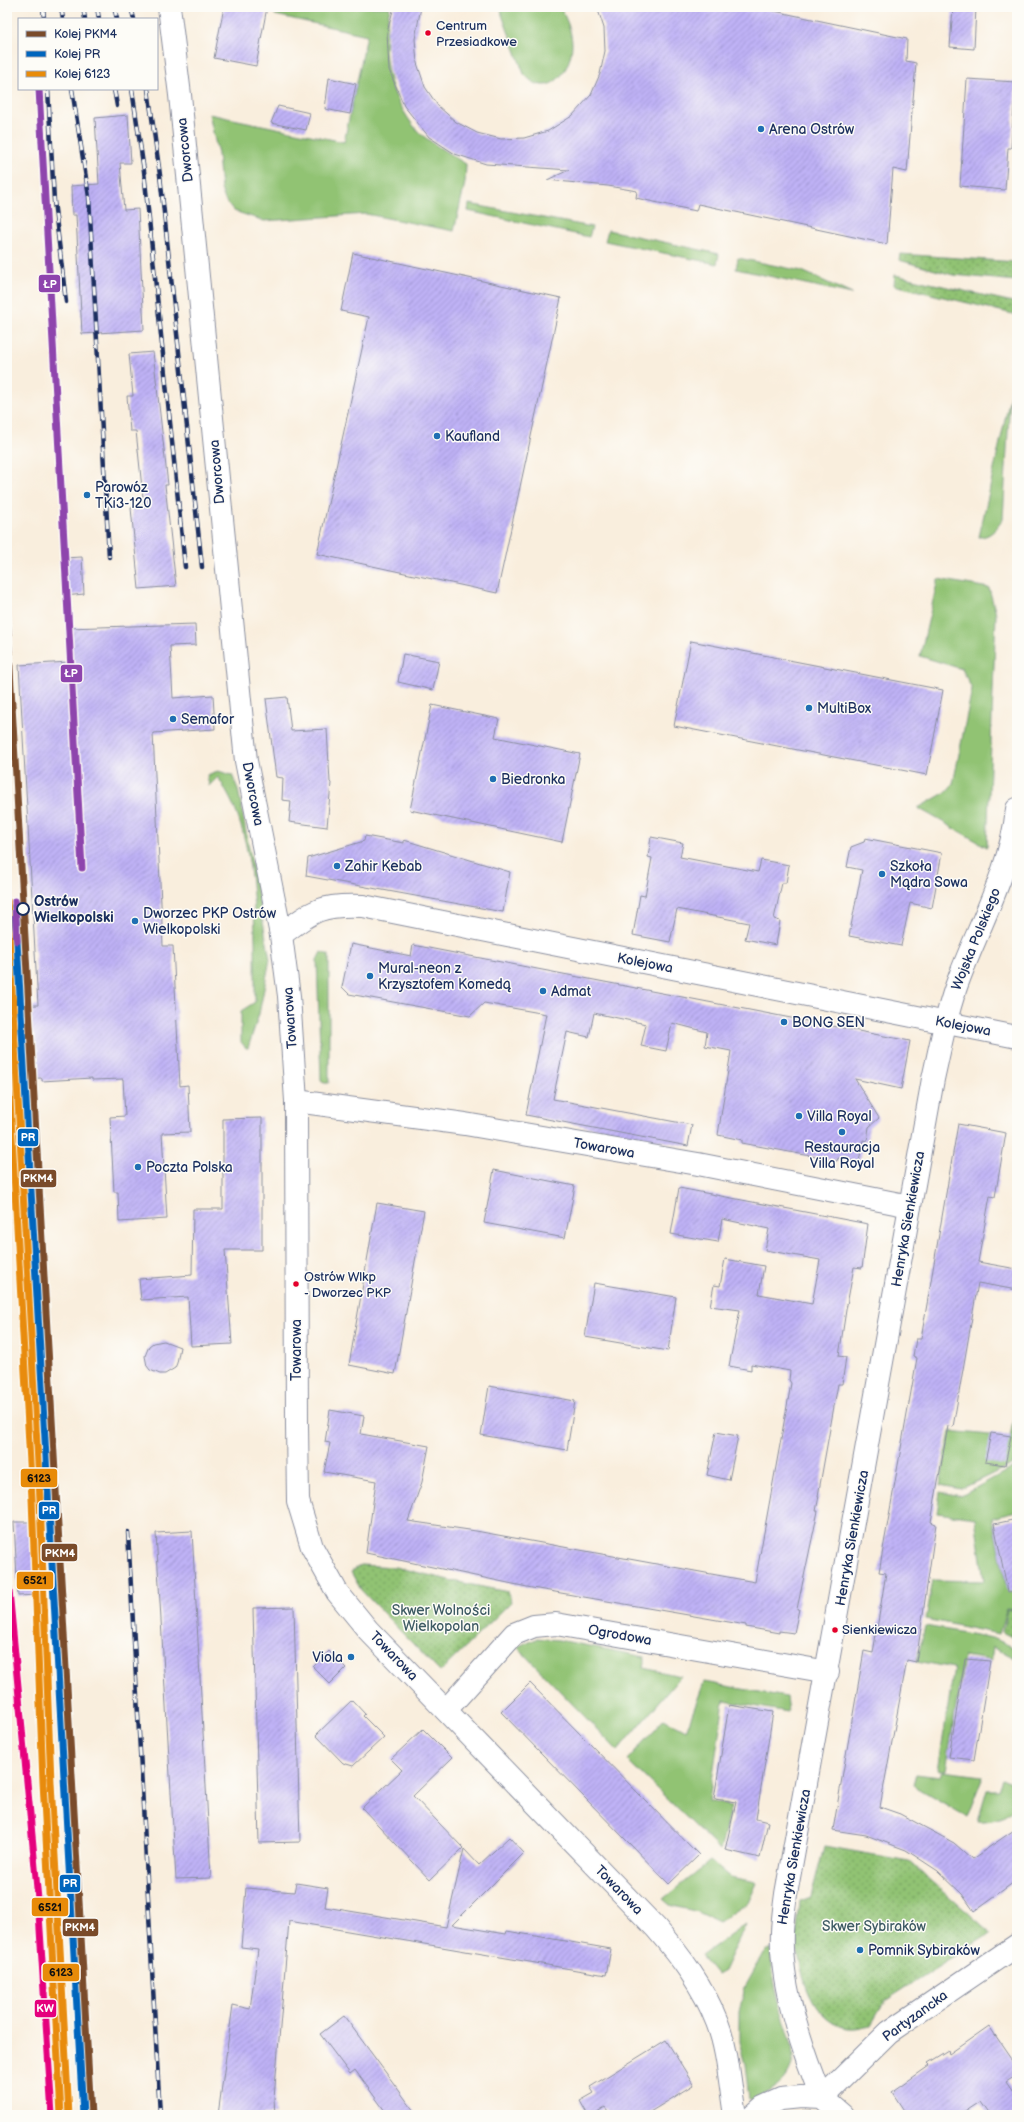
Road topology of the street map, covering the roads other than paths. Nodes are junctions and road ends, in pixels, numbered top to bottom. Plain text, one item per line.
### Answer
1 (169, 7) edge
2 (1017, 809) edge
3 (282, 935) junction
4 (946, 1023) junction
5 (1017, 1037) edge
6 (296, 1102) junction
7 (910, 1206) junction
8 (828, 1672) junction
9 (446, 1710) junction
10 (1017, 1945) edge
11 (822, 2098) junction
12 (735, 2115) edge
13 (754, 2115) edge
14 (842, 2115) edge

1 - 3 main road, Dworcowa
2 - 4 main road, Wojska Polskiego
3 - 4 main road, Kolejowa
3 - 6 main road, Towarowa
4 - 5 main road, Kolejowa
4 - 7 main road, Henryka Sienkiewicza
6 - 7 main road, Towarowa
6 - 9 main road, Towarowa
7 - 8 main road, Henryka Sienkiewicza
8 - 9 main road, Ogrodowa
8 - 11 main road, Henryka Sienkiewicza
9 - 12 main road, Towarowa
10 - 11 main road, Partyzancka
11 - 13 main road
11 - 14 main road

